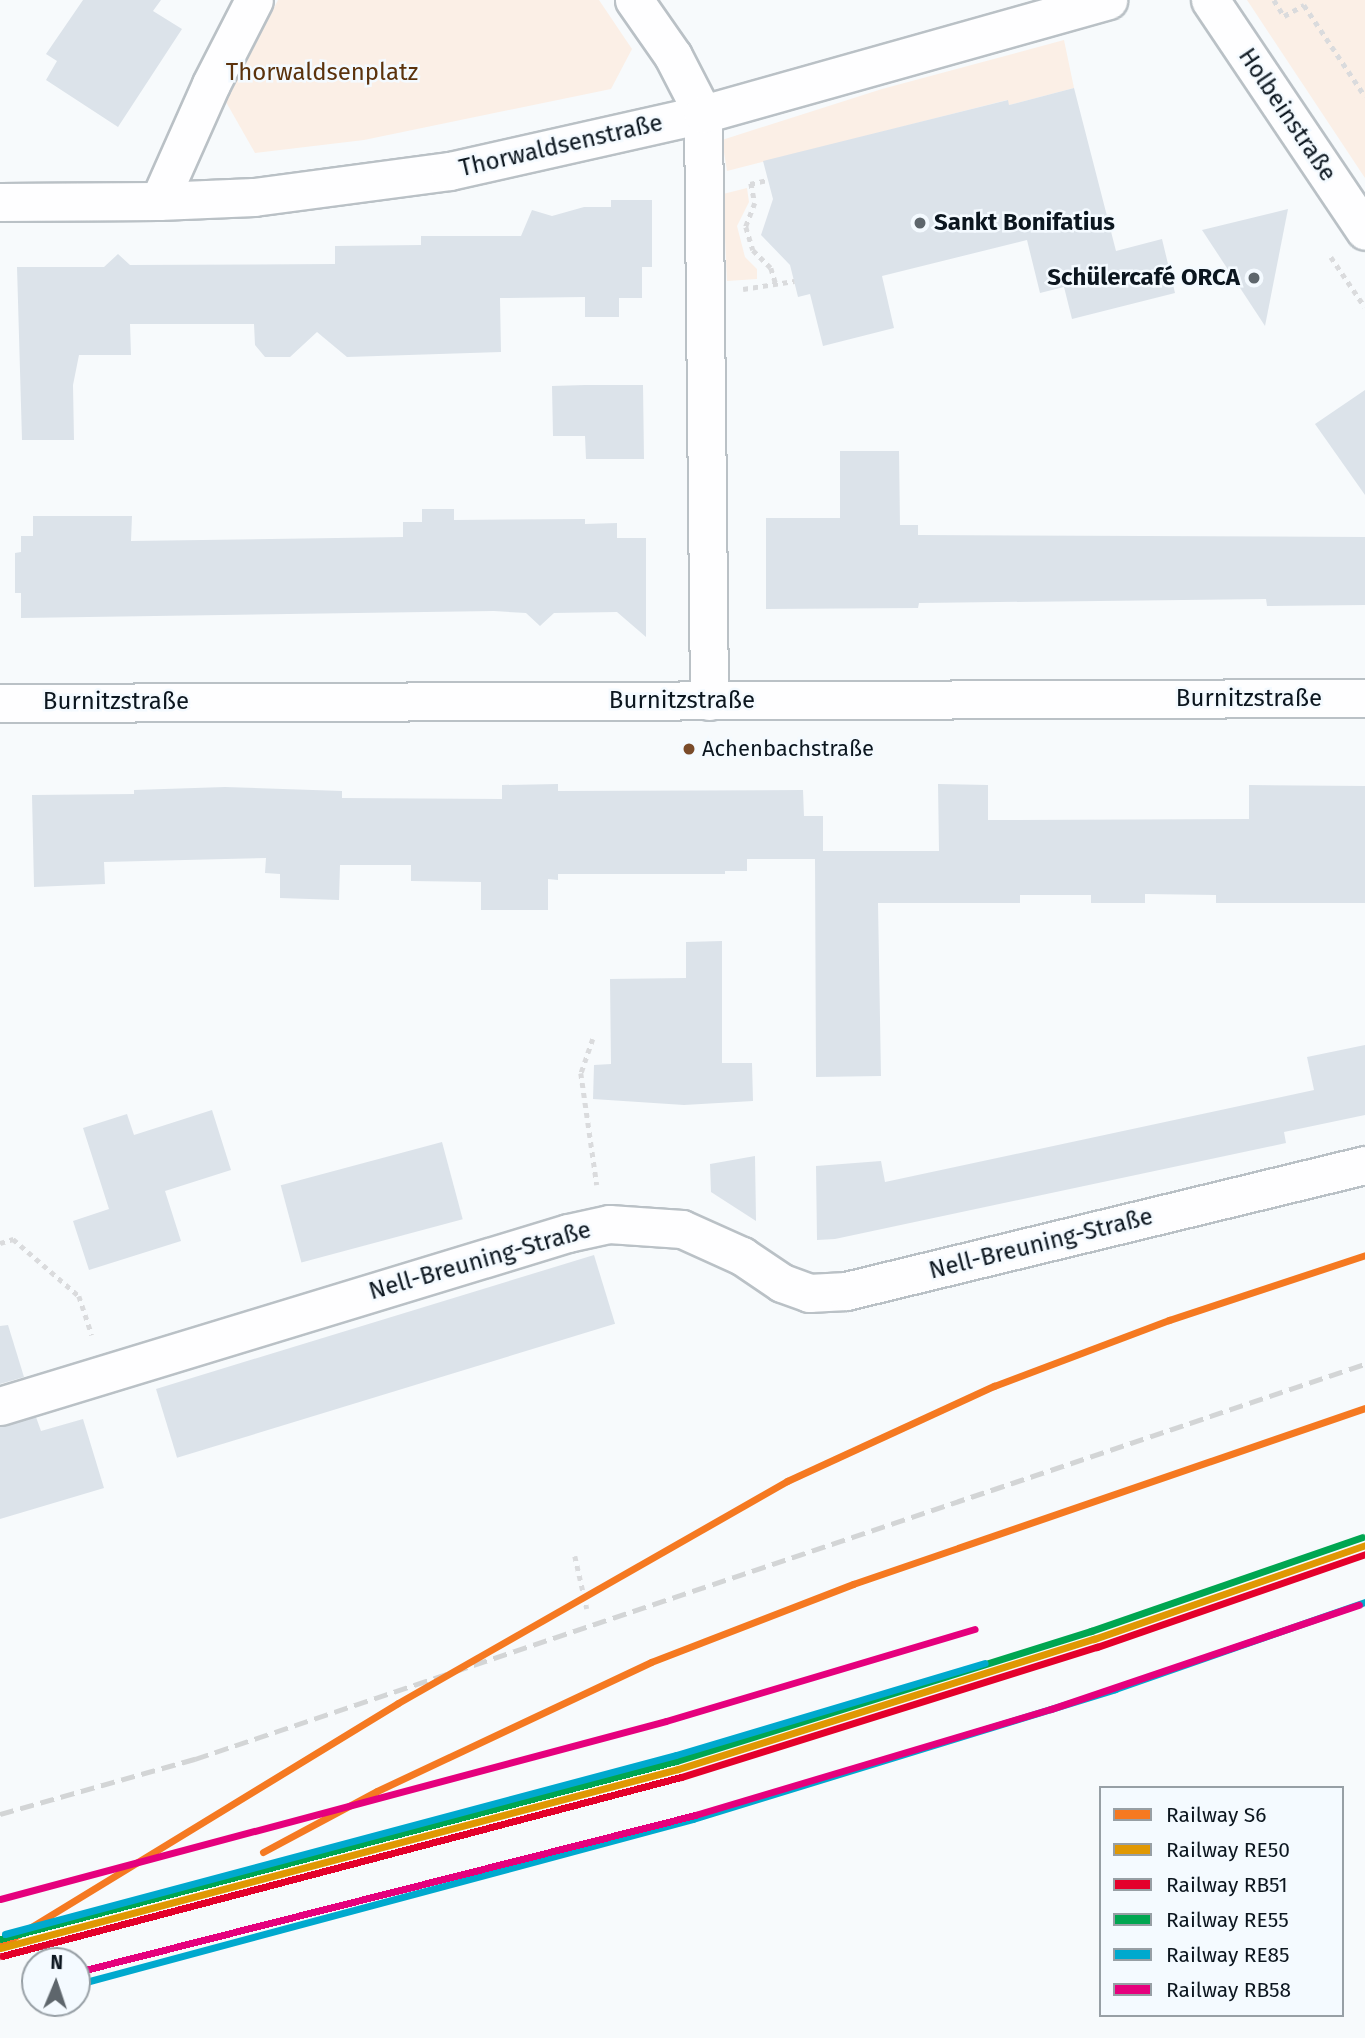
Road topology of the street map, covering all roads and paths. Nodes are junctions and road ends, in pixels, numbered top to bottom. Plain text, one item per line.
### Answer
1 (254, 0) edge
2 (634, 0) edge
3 (1108, 0) edge
4 (1210, 0) edge
5 (1274, 0) edge
6 (1365, 96) edge
7 (704, 114) junction
8 (751, 183) dead end
9 (159, 201) junction
10 (0, 202) edge
11 (1365, 231) edge
12 (794, 281) dead end
13 (776, 284) junction
14 (705, 295) junction
15 (1365, 698) edge
16 (709, 701) junction
17 (0, 703) edge
18 (593, 1039) dead end
19 (1365, 1165) edge
20 (599, 1195) dead end
21 (0, 1243) edge
22 (104, 1372) junction
23 (0, 1406) edge
24 (575, 1556) dead end
25 (587, 1609) dead end

1 - 9 street
2 - 7 street
3 - 7 street, Thorwaldsenstraße
4 - 11 street, Holbeinstraße
5 - 6 path
7 - 9 street, Thorwaldsenstraße
7 - 14 street
8 - 13 path
9 - 10 street, Thorwaldsenstraße
12 - 13 path
13 - 14 path
14 - 16 street
15 - 16 street, Burnitzstraße
16 - 17 street, Burnitzstraße
18 - 20 path
19 - 22 street, Nell-Breuning-Straße
21 - 22 path
22 - 23 street, Nell-Breuning-Straße
24 - 25 path

